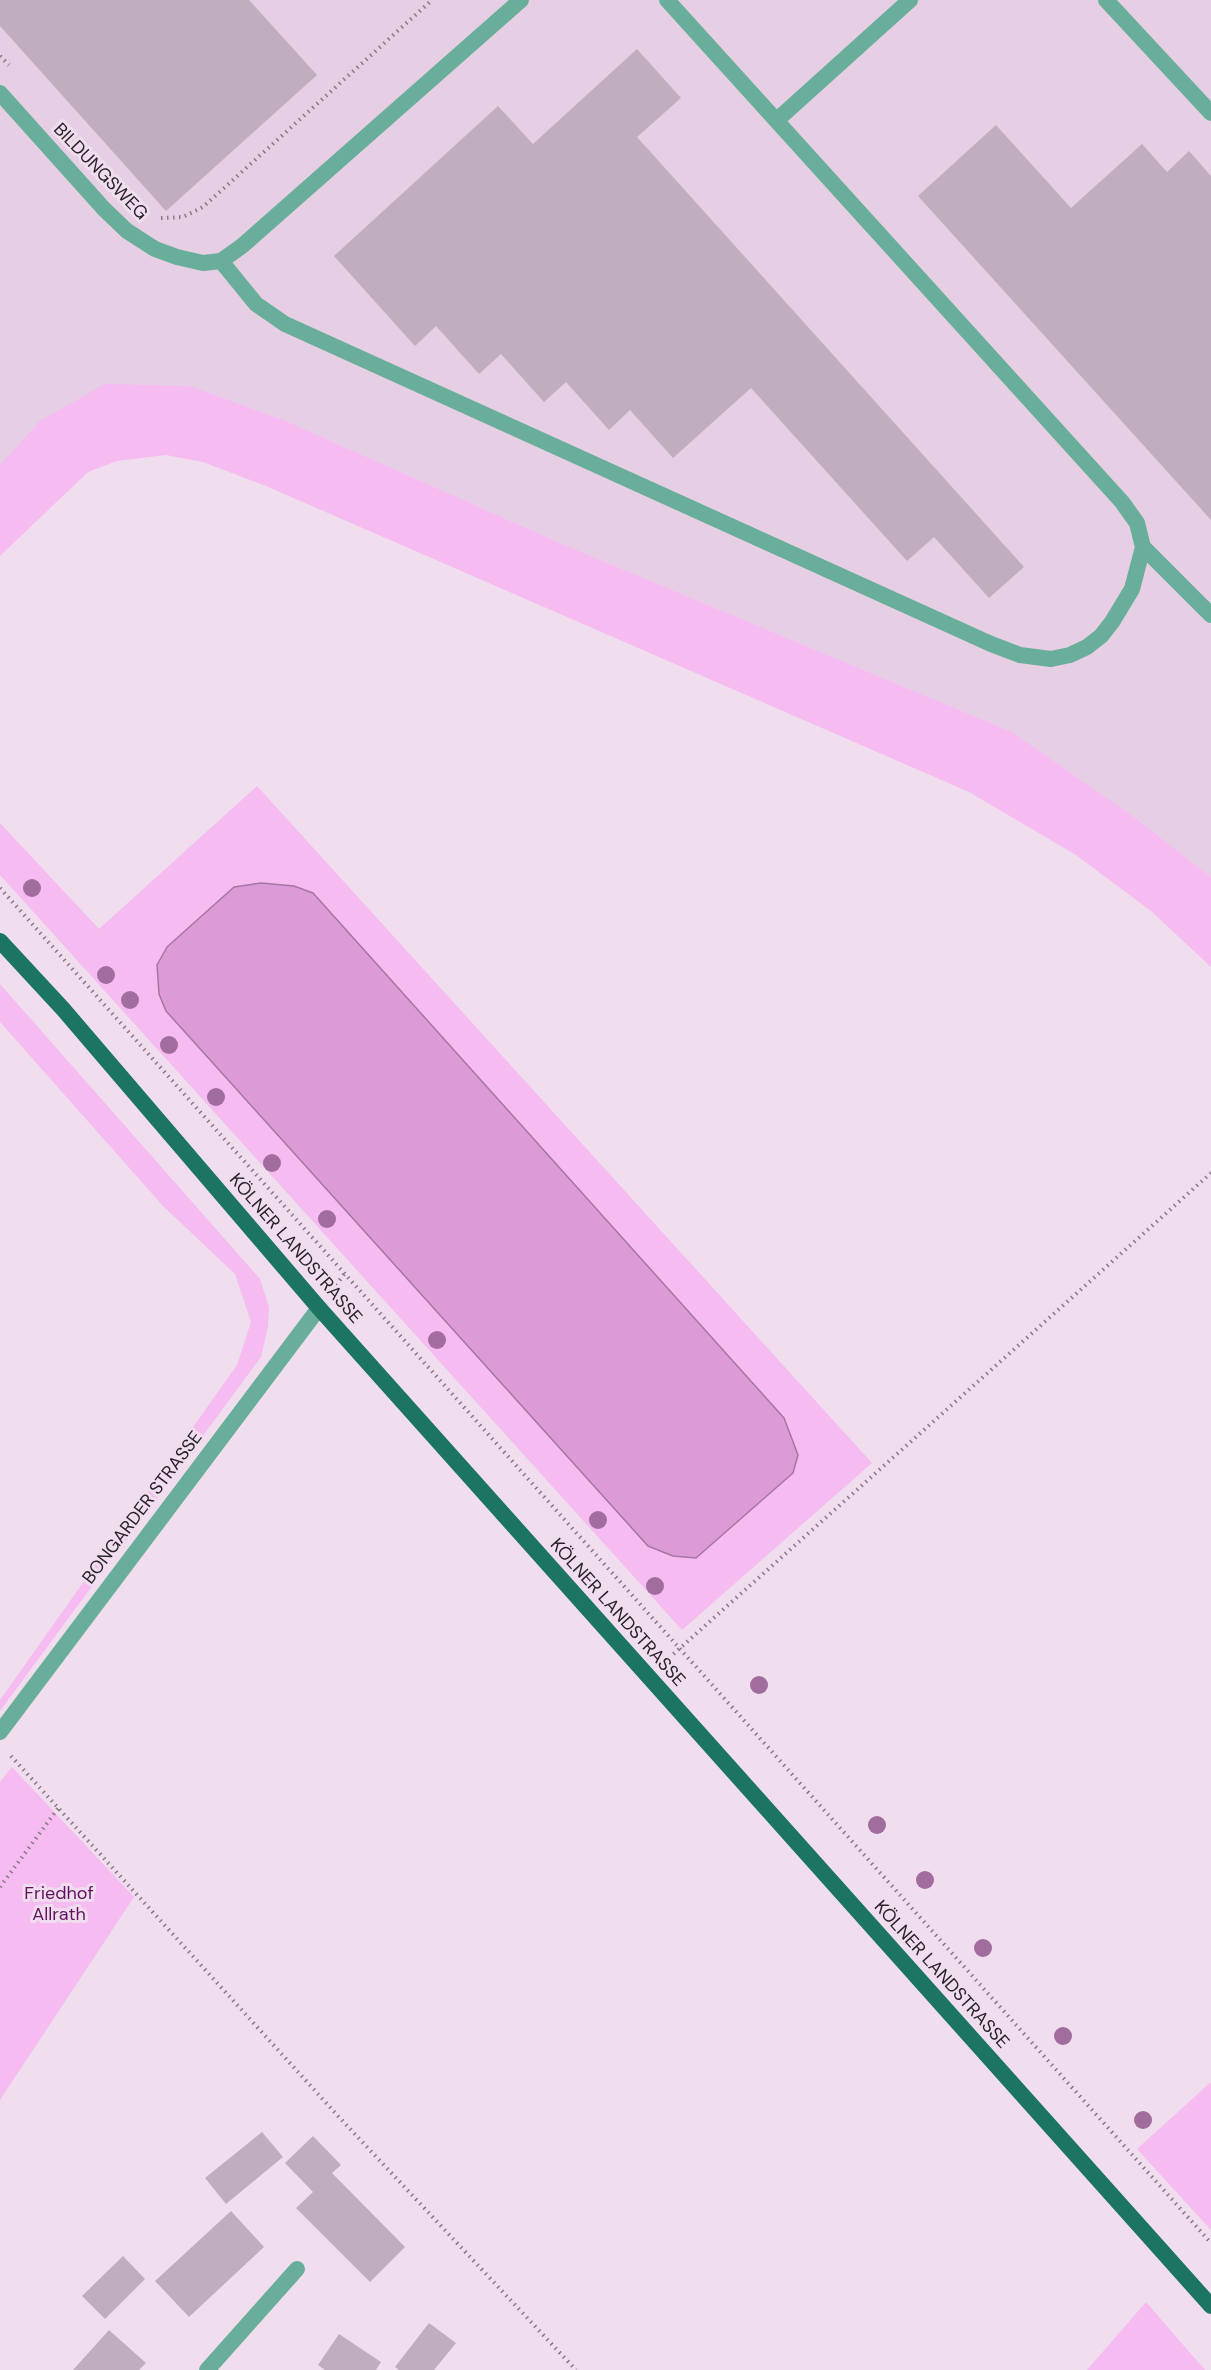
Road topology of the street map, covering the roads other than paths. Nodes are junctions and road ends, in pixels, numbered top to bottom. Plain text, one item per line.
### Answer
1 (521, 0) edge
2 (667, 0) edge
3 (910, 0) edge
4 (1106, 0) edge
5 (0, 93) edge
6 (1211, 113) edge
7 (777, 120) junction
8 (221, 261) junction
9 (1143, 547) junction
10 (1211, 615) edge
11 (0, 941) edge
12 (319, 1308) junction
13 (0, 1732) edge
14 (297, 2269) dead end
15 (1211, 2306) edge
16 (207, 2370) edge

1 - 8 street
2 - 7 street
3 - 7 street
4 - 6 street
5 - 8 street, BILDUNGSWEG
7 - 9 street
8 - 9 street
9 - 10 street
11 - 12 main road, KÖLNER LANDSTRASSE
12 - 13 street, BONGARDER STRASSE
12 - 15 main road, KÖLNER LANDSTRASSE
14 - 16 street

